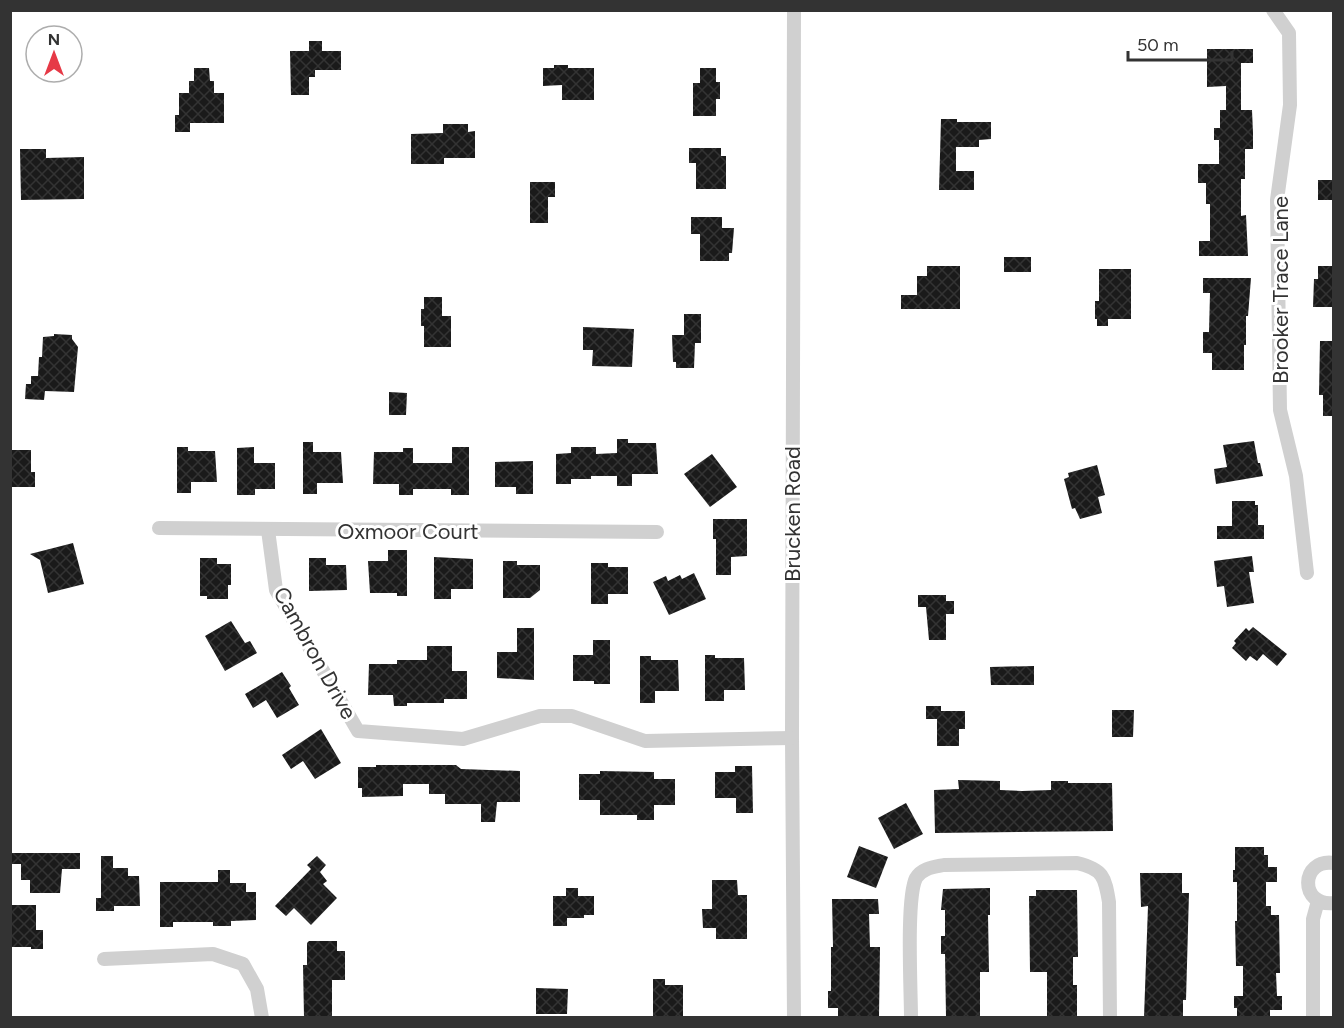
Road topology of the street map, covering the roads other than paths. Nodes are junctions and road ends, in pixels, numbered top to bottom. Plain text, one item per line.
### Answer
1 (794, 10) edge
2 (1273, 10) edge
3 (159, 528) dead end
4 (268, 530) junction
5 (657, 532) dead end
6 (1306, 573) dead end
7 (792, 738) junction
8 (1334, 863) edge
9 (1317, 901) junction
10 (1334, 903) edge
11 (105, 959) dead end
12 (262, 1017) edge
13 (794, 1017) edge
14 (911, 1017) edge
15 (1110, 1017) edge
16 (1313, 1017) edge

1 - 7 street, Brucken Road
2 - 6 street, Brooker Trace Lane
3 - 4 street, Oxmoor Court
4 - 5 street, Oxmoor Court
4 - 7 street, Cambron Drive
7 - 13 street, Brucken Road
8 - 9 street
9 - 10 street
9 - 16 street
11 - 12 street
14 - 15 street

